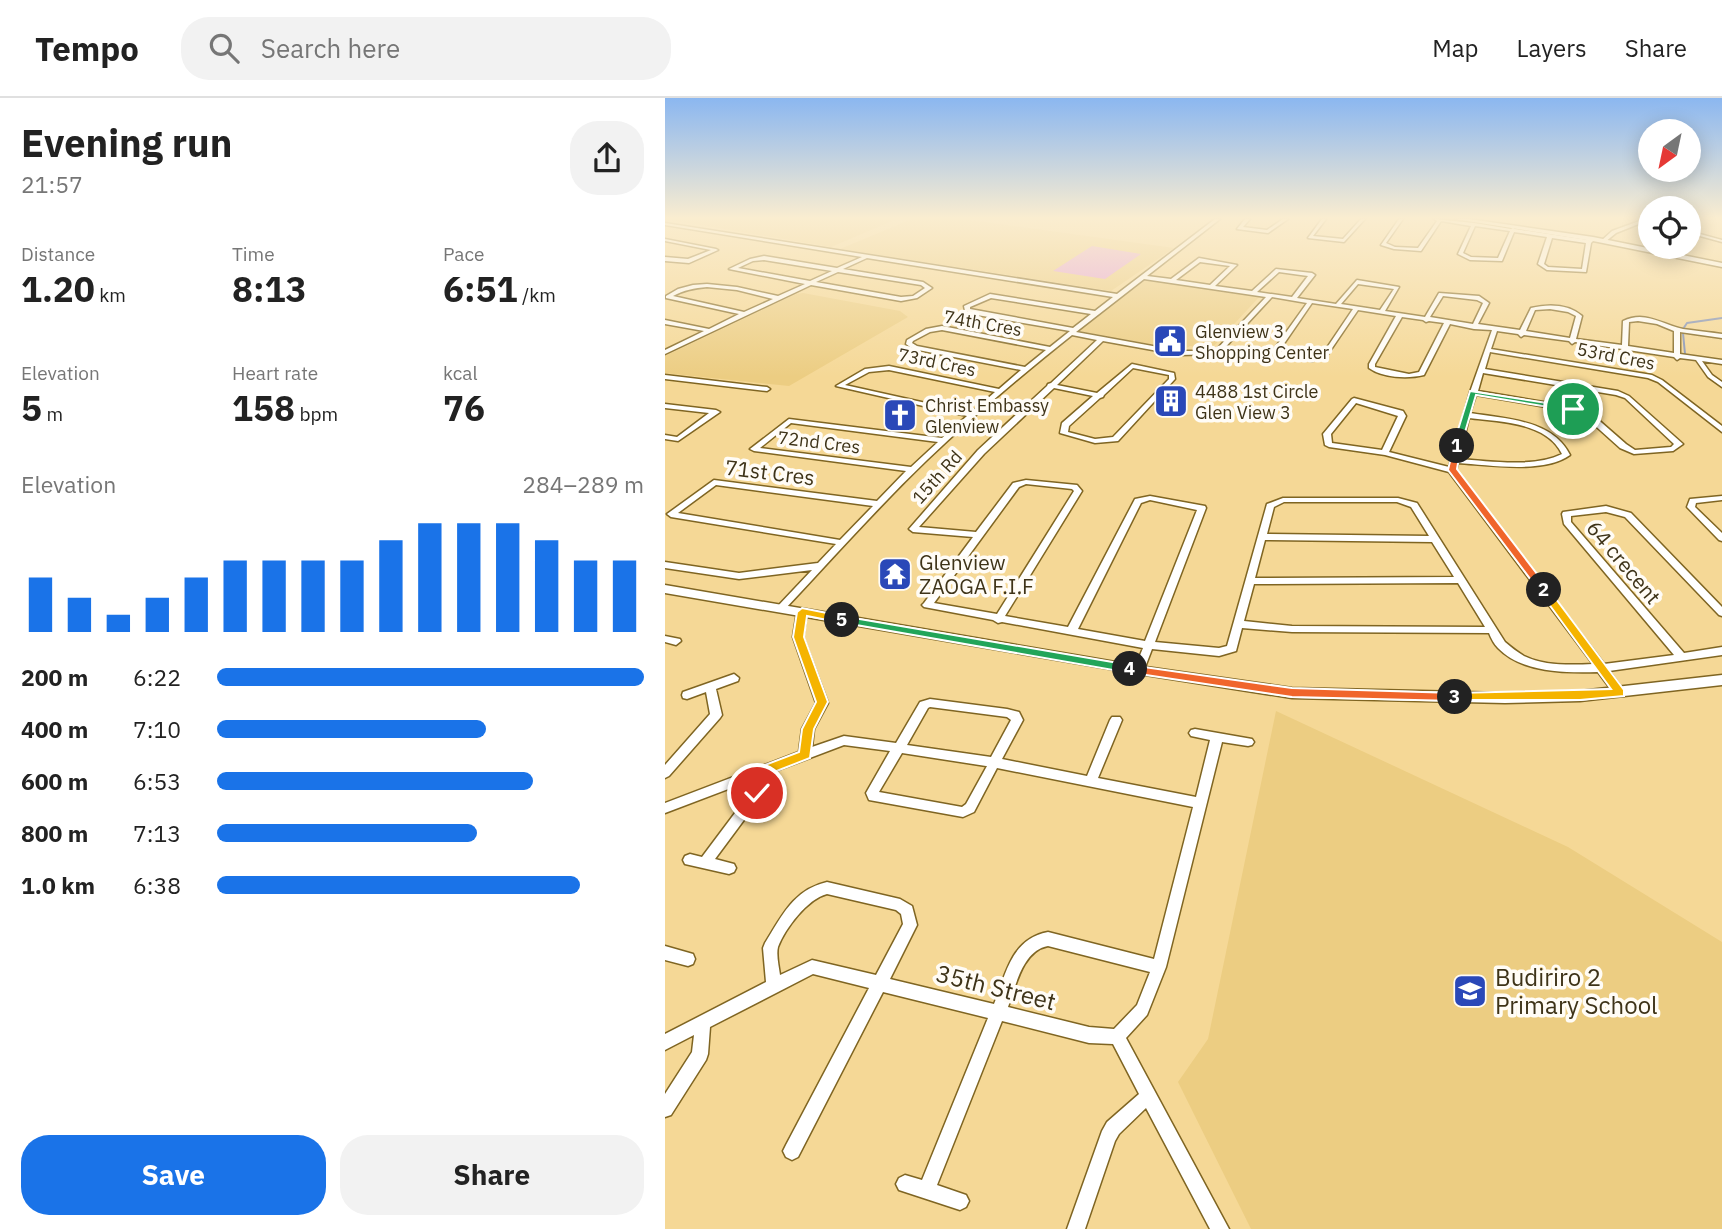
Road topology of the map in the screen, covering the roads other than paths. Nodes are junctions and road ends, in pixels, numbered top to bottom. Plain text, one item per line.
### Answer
1 (747, 272) edge
2 (833, 272) edge
3 (855, 272) edge
4 (965, 272) edge
5 (1151, 272) edge
6 (1184, 272) edge
7 (1227, 272) edge
8 (1276, 272) edge
9 (1290, 272) edge
10 (1144, 277) junction
11 (1172, 281) junction
12 (809, 283) junction
13 (1211, 287) junction
14 (1253, 293) junction
15 (1118, 296) junction
16 (1270, 296) junction
17 (778, 298) junction
18 (1293, 300) junction
19 (1310, 302) junction
20 (1337, 306) junction
21 (1356, 309) junction
22 (1098, 313) junction
23 (1381, 313) junction
24 (745, 314) junction
25 (1399, 316) junction
26 (1426, 320) junction
27 (665, 322) edge
28 (1447, 323) junction
29 (1474, 327) junction
30 (1677, 330) junction
31 (711, 331) junction
32 (1494, 331) junction
33 (1073, 332) junction
34 (1521, 335) junction
35 (1722, 337) edge
36 (1102, 339) junction
37 (1572, 342) junction
38 (1052, 349) junction
39 (666, 350) edge
40 (1487, 350) junction
41 (1625, 350) junction
42 (1677, 358) junction
43 (1699, 360) junction
44 (1722, 362) edge
45 (1025, 369) junction
46 (1481, 370) junction
47 (665, 377) edge
48 (1050, 385) junction
49 (1722, 385) edge
50 (767, 388) dead end
51 (1000, 391) junction
52 (1473, 393) junction
53 (1101, 396) junction
54 (665, 405) edge
55 (972, 415) junction
56 (1466, 415) junction
57 (1722, 430) edge
58 (665, 437) edge
59 (944, 440) junction
60 (1634, 452) junction
61 (1385, 453) junction
62 (1632, 463) dead end
63 (1453, 465) junction
64 (913, 470) junction
65 (1722, 498) edge
66 (880, 504) junction
67 (977, 536) junction
68 (1261, 537) junction
69 (1722, 538) edge
70 (1433, 539) junction
71 (843, 543) junction
72 (665, 565) edge
73 (820, 566) junction
74 (1460, 580) junction
75 (1249, 581) junction
76 (665, 589) edge
77 (782, 607) junction
78 (802, 612) junction
79 (1722, 613) edge
80 (998, 620) junction
81 (1238, 624) junction
82 (1491, 630) junction
83 (1071, 632) junction
84 (1148, 645) junction
85 (1722, 651) edge
86 (1681, 656) junction
87 (1603, 668) junction
88 (1139, 670) junction
89 (734, 678) dead end
90 (1722, 680) edge
91 (710, 687) junction
92 (1620, 693) junction
93 (687, 695) dead end
94 (1116, 720) dead end
95 (1195, 733) dead end
96 (1217, 737) junction
97 (1248, 742) dead end
98 (898, 747) junction
99 (805, 755) junction
100 (990, 762) junction
101 (762, 772) junction
102 (665, 773) edge
103 (1091, 780) junction
104 (1199, 803) junction
105 (665, 808) edge
106 (690, 860) dead end
107 (705, 863) junction
108 (729, 868) dead end
109 (665, 953) edge
110 (688, 959) dead end
111 (1159, 967) junction
112 (879, 983) junction
113 (774, 986) junction
114 (997, 1013) junction
115 (703, 1022) junction
116 (1117, 1037) junction
117 (665, 1041) edge
118 (1149, 1095) junction
119 (665, 1109) edge
120 (792, 1151) dead end
121 (905, 1184) dead end
122 (926, 1191) junction
123 (960, 1201) dead end
124 (1076, 1229) edge
125 (1220, 1229) edge

1 - 12 street
2 - 12 street
3 - 12 street
4 - 15 street
5 - 10 street
6 - 11 street
7 - 13 street
8 - 14 street
9 - 18 street
10 - 11 street
10 - 15 street
11 - 13 street
12 - 17 street
13 - 14 street
14 - 16 street
15 - 22 street
16 - 18 street
16 - 36 street
17 - 24 street
17 - 24 street
18 - 19 street
19 - 20 street
19 - 21 street
20 - 21 street
20 - 23 street
21 - 23 street
22 - 33 street
22 - 33 street
23 - 25 street
24 - 31 street
25 - 26 street
25 - 28 street
26 - 28 street
26 - 29 street
27 - 31 street
28 - 29 street
29 - 32 street
30 - 35 street
30 - 41 street
30 - 42 street
31 - 39 street
32 - 34 street
32 - 40 street
33 - 36 street
33 - 38 street
34 - 37 street
34 - 37 street
36 - 48 street, 15th Rd
37 - 41 street
38 - 45 street
38 - 45 street, 74th Cres
40 - 46 street
40 - 57 street, 53rd Cres
41 - 42 street
42 - 43 street
43 - 44 street
43 - 49 street
45 - 51 street
46 - 52 street
46 - 60 street
47 - 50 street
48 - 53 street
48 - 67 street, 15th Rd
51 - 55 street
51 - 55 street, 73rd Cres
52 - 56 street
52 - 60 street
53 - 53 street
54 - 58 street
55 - 59 street
56 - 63 street
56 - 63 street
59 - 64 street
59 - 64 street, 72nd Cres
60 - 62 street
61 - 61 street
61 - 63 street
63 - 87 street
64 - 66 street
65 - 69 street
66 - 71 street
66 - 71 street, 71st Cres
67 - 80 street
67 - 80 street
68 - 70 street
68 - 70 street
68 - 75 street
70 - 74 street
71 - 73 street
72 - 73 street
73 - 77 street
74 - 75 street
74 - 82 street
75 - 81 street
76 - 77 street
77 - 78 street
78 - 88 street
78 - 99 street
79 - 86 street, 64 crecent
80 - 83 street
81 - 82 street
81 - 84 street
82 - 87 street
83 - 84 street
83 - 84 street
84 - 88 street
85 - 86 street
86 - 87 street
87 - 92 street
88 - 92 street
89 - 91 street
90 - 92 street
91 - 93 street
91 - 102 street
94 - 103 street
95 - 96 street
96 - 97 street
96 - 104 street
98 - 99 street
98 - 100 street
98 - 100 street
98 - 100 street
99 - 101 street
100 - 103 street
101 - 105 street
101 - 107 street
103 - 104 street
104 - 111 street
106 - 107 street
107 - 108 street
109 - 110 street
111 - 114 street
111 - 116 street
112 - 113 street, 35th Street
112 - 113 street
112 - 114 street, 35th Street
112 - 120 street
113 - 115 street, 35th Street
114 - 116 street, 35th Street
114 - 122 street
115 - 117 street, 35th Street
115 - 119 street
116 - 118 street
118 - 124 street
118 - 125 street
121 - 122 street
122 - 123 street

